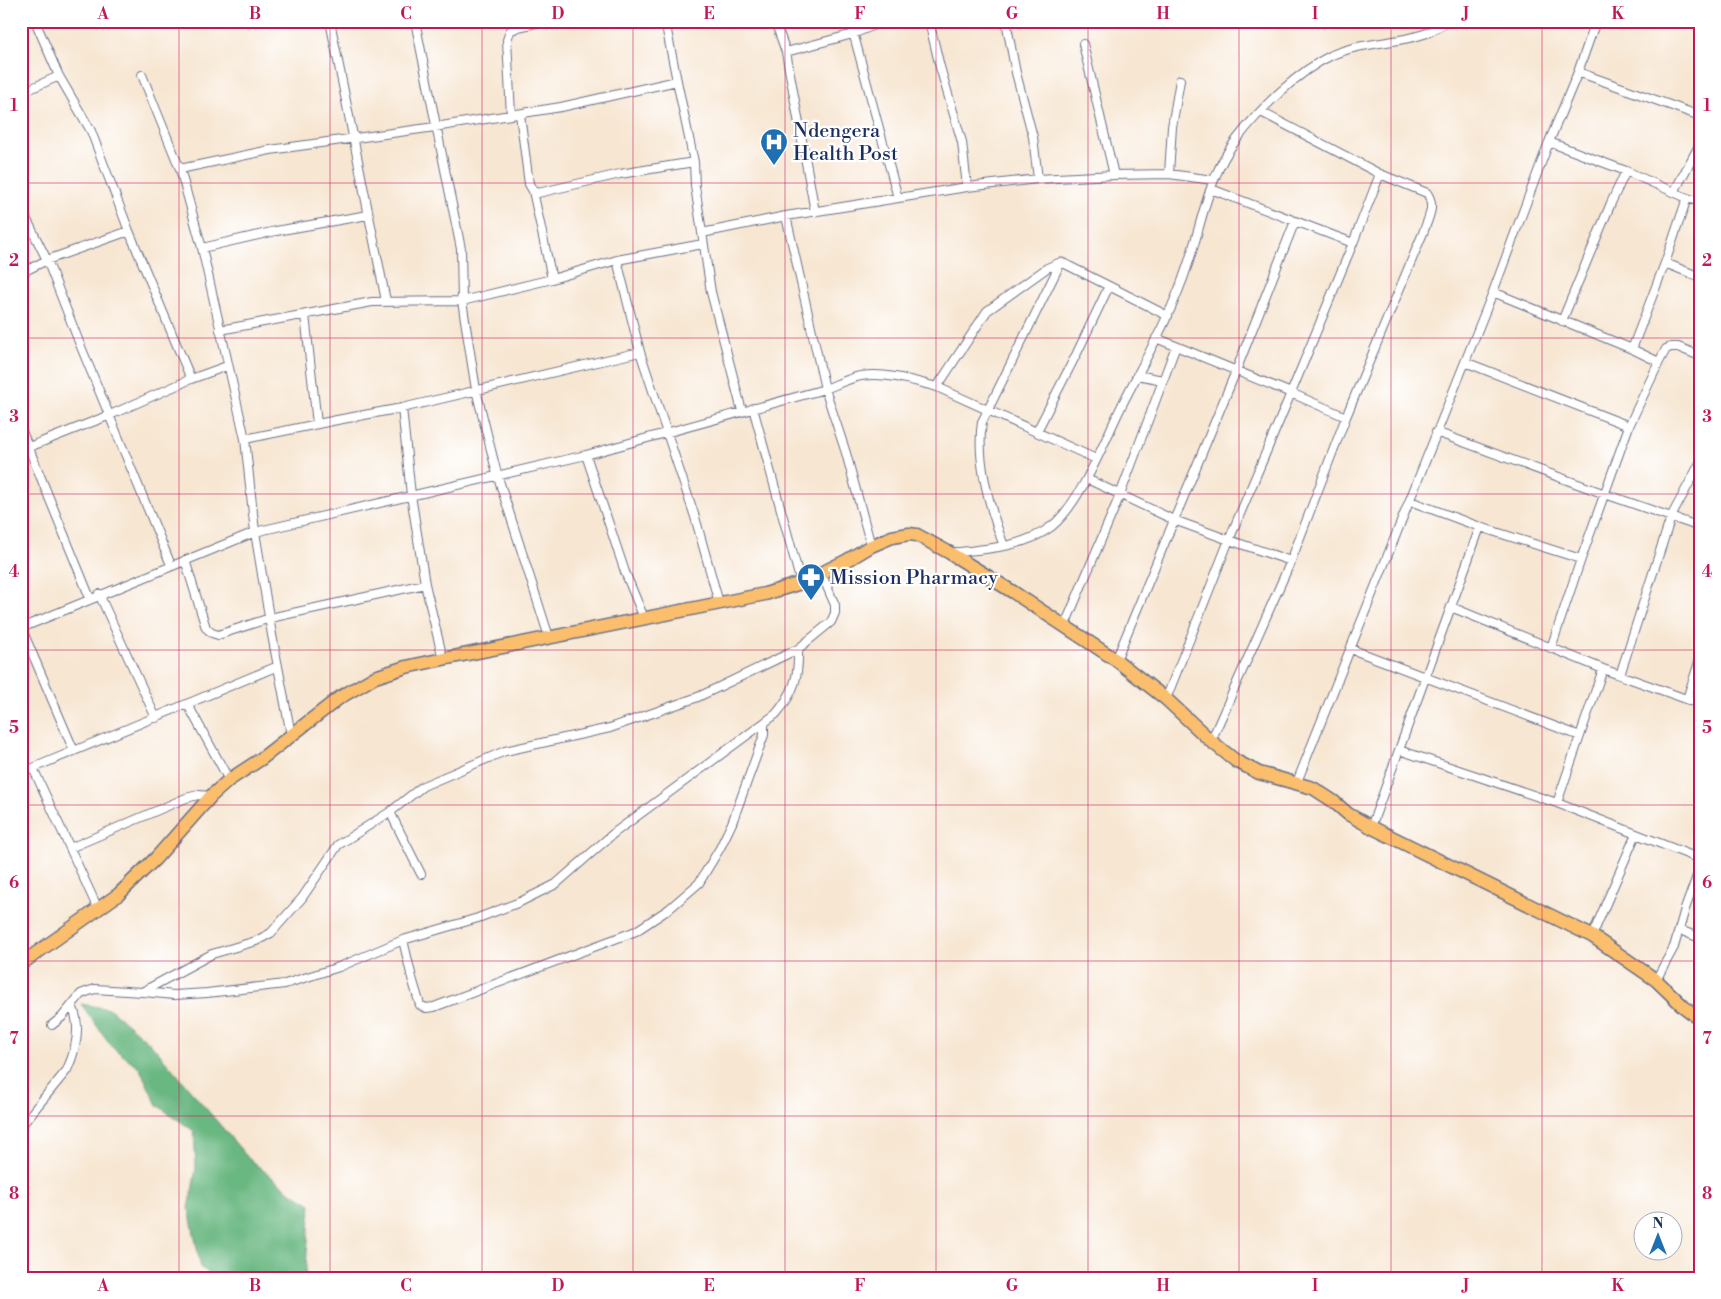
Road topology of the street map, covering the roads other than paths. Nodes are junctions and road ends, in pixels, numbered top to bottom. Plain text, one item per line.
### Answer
1 (35, 21) edge
2 (330, 21) edge
3 (414, 21) edge
4 (545, 21) edge
5 (665, 21) edge
6 (775, 21) edge
7 (850, 21) edge
8 (884, 21) edge
9 (928, 21) edge
10 (1006, 21) edge
11 (1449, 21) edge
12 (1596, 21) edge
13 (853, 34) junction
14 (1084, 44) dead end
15 (786, 52) junction
16 (1578, 72) junction
17 (142, 75) dead end
18 (59, 76) junction
19 (1180, 80) dead end
20 (677, 81) junction
21 (21, 93) edge
22 (1261, 112) junction
23 (520, 114) junction
24 (510, 115) junction
25 (1700, 116) edge
26 (435, 127) junction
27 (353, 138) junction
28 (1549, 142) junction
29 (1700, 144) edge
30 (694, 162) junction
31 (180, 169) junction
32 (1626, 171) junction
33 (1169, 174) junction
34 (1380, 174) junction
35 (1114, 175) junction
36 (1038, 179) junction
37 (1213, 180) junction
38 (967, 187) junction
39 (1211, 189) junction
40 (533, 191) junction
41 (1674, 192) junction
42 (898, 198) junction
43 (1687, 198) junction
44 (1700, 202) edge
45 (21, 208) edge
46 (815, 212) junction
47 (368, 215) junction
48 (786, 216) junction
49 (1295, 221) junction
50 (129, 231) junction
51 (702, 233) junction
52 (1353, 243) junction
53 (703, 244) junction
54 (202, 248) junction
55 (47, 260) junction
56 (616, 260) junction
57 (1062, 262) junction
58 (1665, 263) junction
59 (21, 273) edge
60 (1700, 277) edge
61 (552, 279) junction
62 (1109, 286) junction
63 (1493, 292) junction
64 (386, 301) junction
65 (462, 301) junction
66 (306, 315) junction
67 (1168, 316) junction
68 (1562, 320) junction
69 (220, 330) junction
70 (1156, 338) junction
71 (1176, 346) junction
72 (1632, 349) junction
73 (640, 352) junction
74 (1700, 356) edge
75 (1465, 362) junction
76 (1659, 362) junction
77 (227, 366) junction
78 (1236, 371) junction
79 (1137, 375) junction
80 (191, 379) junction
81 (1163, 380) junction
82 (938, 387) junction
83 (824, 389) junction
84 (476, 390) junction
85 (1290, 393) junction
86 (402, 408) junction
87 (753, 408) junction
88 (988, 409) junction
89 (742, 412) junction
90 (110, 415) junction
91 (1346, 417) junction
92 (317, 424) junction
93 (1629, 426) junction
94 (21, 429) edge
95 (1036, 431) junction
96 (1436, 432) junction
97 (668, 433) junction
98 (245, 439) junction
99 (29, 447) junction
100 (586, 455) junction
101 (1096, 459) junction
102 (1700, 463) edge
103 (497, 474) junction
104 (1086, 479) junction
105 (1605, 494) junction
106 (411, 495) junction
107 (1120, 496) junction
108 (1410, 501) junction
109 (1671, 517) junction
110 (1174, 520) junction
111 (1480, 527) junction
112 (1700, 527) edge
113 (255, 532) junction
114 (1229, 540) junction
115 (870, 546) junction
116 (1004, 546) junction
117 (950, 553) junction
118 (1581, 559) junction
119 (185, 560) junction
120 (1291, 561) junction
121 (172, 565) junction
122 (821, 572) junction
123 (801, 583) junction
124 (425, 584) junction
125 (99, 594) junction
126 (90, 598) junction
127 (719, 603) junction
128 (1452, 606) junction
129 (270, 618) junction
130 (644, 618) junction
131 (1065, 625) junction
132 (21, 627) edge
133 (549, 637) junction
134 (1551, 648) junction
135 (798, 649) junction
136 (1351, 649) junction
137 (443, 659) junction
138 (1700, 659) edge
139 (1116, 660) junction
140 (278, 666) junction
141 (1603, 669) junction
142 (1620, 675) junction
143 (1426, 678) junction
144 (1166, 699) junction
145 (1687, 699) junction
146 (1700, 704) edge
147 (188, 705) junction
148 (156, 718) junction
149 (764, 723) junction
150 (291, 735) junction
151 (1580, 736) junction
152 (1211, 741) junction
153 (1399, 750) junction
154 (74, 751) junction
155 (33, 768) junction
156 (21, 773) edge
157 (229, 780) junction
158 (1297, 782) junction
159 (212, 796) junction
160 (1557, 804) junction
161 (390, 812) junction
162 (1371, 827) junction
163 (1636, 834) junction
164 (70, 848) junction
165 (1700, 860) edge
166 (1700, 868) edge
167 (421, 874) dead end
168 (98, 909) junction
169 (1680, 930) junction
170 (1592, 936) junction
171 (1700, 938) edge
172 (403, 940) junction
173 (21, 964) edge
174 (1656, 980) junction
175 (142, 992) junction
176 (72, 1006) junction
177 (1700, 1019) edge
178 (52, 1025) dead end
179 (21, 1126) edge

1 - 18 street
2 - 27 street
3 - 26 street
4 - 24 street
5 - 20 street
6 - 15 street
7 - 13 street
8 - 13 street
9 - 38 street
10 - 36 street
11 - 22 street
12 - 16 street
13 - 15 street
13 - 42 street
14 - 35 street
15 - 46 street
16 - 25 street
16 - 28 street
17 - 31 street
18 - 21 street
18 - 50 street
19 - 33 street
20 - 23 street
20 - 30 street
22 - 34 street
22 - 37 street
23 - 24 street
23 - 40 street
24 - 26 street
26 - 27 street
26 - 65 street
27 - 31 street
27 - 47 street
28 - 32 street
28 - 63 street
29 - 41 street
30 - 40 street
30 - 51 street
31 - 54 street
32 - 41 street
32 - 68 street
33 - 35 street
33 - 37 street
34 - 52 street
34 - 91 street
35 - 36 street
36 - 38 street
37 - 39 street
38 - 42 street
39 - 49 street
39 - 67 street
40 - 61 street
41 - 43 street
42 - 46 street
43 - 44 street
43 - 58 street
45 - 55 street
46 - 48 street
47 - 54 street
47 - 64 street
48 - 51 street
48 - 83 street
49 - 52 street
49 - 78 street
50 - 55 street
50 - 80 street
51 - 53 street
52 - 85 street
53 - 56 street
53 - 89 street
54 - 69 street
55 - 59 street
55 - 90 street
56 - 61 street
56 - 73 street
57 - 62 street
57 - 82 street
57 - 88 street
58 - 60 street
58 - 72 street
61 - 65 street
62 - 67 street
62 - 95 street
63 - 68 street
63 - 75 street
64 - 65 street
64 - 66 street
65 - 84 street
66 - 69 street
66 - 92 street
67 - 70 street
68 - 72 street
69 - 77 street
70 - 71 street
70 - 79 street
71 - 78 street
71 - 81 street
72 - 76 street
73 - 84 street
73 - 97 street
74 - 76 street
75 - 93 street
75 - 96 street
76 - 93 street
77 - 80 street
77 - 98 street
78 - 85 street
78 - 110 street
79 - 81 street
79 - 101 street
80 - 90 street
81 - 107 street
82 - 83 street
82 - 88 street
83 - 87 street
83 - 115 street
84 - 86 street
84 - 103 street
85 - 91 street
85 - 114 street
86 - 92 street
86 - 106 street
87 - 89 street
87 - 123 street
88 - 95 street
88 - 116 street
89 - 97 street
90 - 99 street
90 - 121 street
91 - 120 street
92 - 98 street
93 - 105 street
94 - 99 street
95 - 101 street
96 - 105 street
96 - 108 street
97 - 100 street
97 - 127 street
98 - 113 street
99 - 126 street
100 - 103 street
100 - 130 street
101 - 104 street
102 - 109 street
103 - 106 street
103 - 133 street
104 - 107 street
104 - 116 street
105 - 109 street
105 - 118 street
106 - 113 street
106 - 124 street
107 - 110 street
107 - 131 street
108 - 111 street
108 - 136 street
109 - 112 street
109 - 142 street
110 - 114 street
110 - 139 street
111 - 118 street
111 - 128 street
113 - 119 street
113 - 129 street
114 - 120 street
114 - 144 street
115 - 117 main road
115 - 122 main road
116 - 117 street
117 - 131 main road
118 - 134 street
119 - 121 street
119 - 129 street
120 - 152 street
121 - 125 street
122 - 123 main road
122 - 135 street
123 - 127 main road
124 - 129 street
124 - 137 street
125 - 126 street
125 - 148 street
126 - 132 street
127 - 130 main road
128 - 134 street
128 - 143 street
129 - 140 street
130 - 133 main road
131 - 139 main road
132 - 154 street
133 - 137 main road
134 - 141 street
135 - 149 street
135 - 161 street
136 - 143 street
136 - 158 street
137 - 150 main road
138 - 145 street
139 - 144 main road
140 - 147 street
140 - 150 street
141 - 142 street
141 - 151 street
142 - 145 street
143 - 151 street
143 - 153 street
144 - 152 main road
145 - 146 street
147 - 148 street
147 - 157 street
148 - 154 street
149 - 172 street
149 - 172 street
150 - 157 main road
151 - 160 street
152 - 158 main road
153 - 160 street
153 - 162 street
154 - 155 street
155 - 156 street
155 - 164 street
157 - 159 main road
158 - 162 main road
159 - 164 street
159 - 168 main road
160 - 163 street
161 - 167 street
161 - 175 street
162 - 170 main road
163 - 165 street
163 - 170 street
164 - 168 street
166 - 169 street
168 - 173 main road
169 - 171 street
169 - 174 street
170 - 174 main road
172 - 175 street
174 - 177 main road
175 - 176 street
176 - 178 street
176 - 179 street

